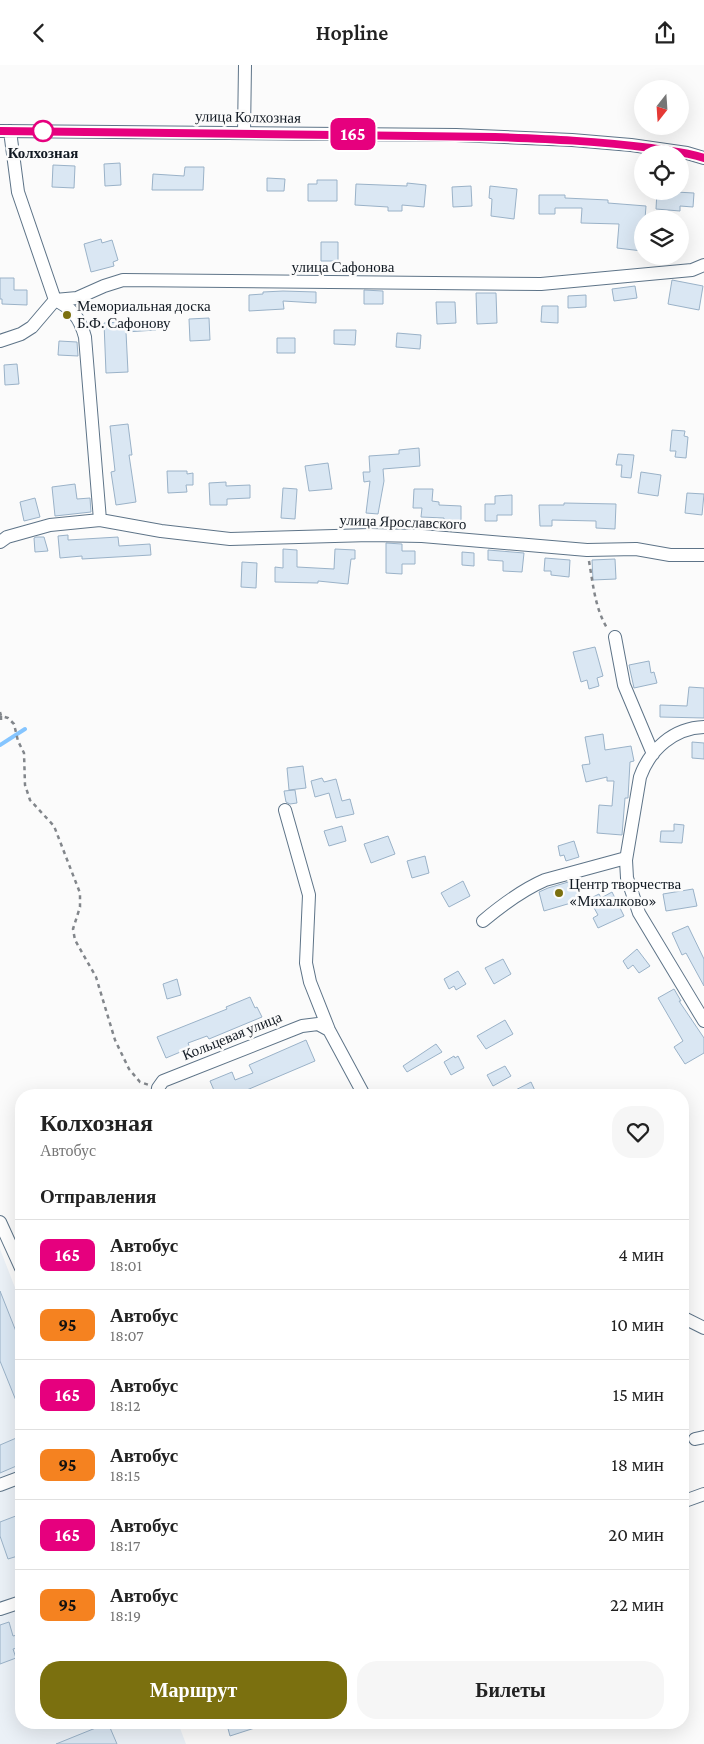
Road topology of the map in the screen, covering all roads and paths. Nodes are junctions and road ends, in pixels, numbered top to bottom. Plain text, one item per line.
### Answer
1 (245, 65) edge
2 (5, 131) edge
3 (244, 133) junction
4 (704, 158) edge
5 (704, 265) edge
6 (55, 300) junction
7 (0, 341) edge
8 (100, 520) junction
9 (0, 541) edge
10 (587, 550) junction
11 (704, 555) edge
12 (610, 633) joint
13 (1, 714) edge
14 (2, 724) dead end
15 (704, 727) edge
16 (653, 754) junction
17 (285, 810) dead end
18 (626, 858) junction
19 (482, 921) dead end
20 (704, 1021) edge
21 (329, 1030) junction
22 (154, 1089) edge
23 (159, 1089) edge
24 (361, 1089) edge
25 (0, 1222) edge
26 (15, 1253) edge
27 (689, 1320) edge
28 (704, 1328) edge
29 (15, 1479) edge
30 (0, 1485) edge
31 (704, 1494) edge
32 (689, 1499) edge
33 (15, 1604) edge
34 (0, 1609) edge

1 - 3 street
2 - 3 street, улица Колхозная
2 - 6 street
3 - 4 street, улица Колхозная
5 - 6 street, улица Сафонова
6 - 7 street
6 - 8 street
8 - 9 street, улица Ярославского
8 - 10 street, улица Ярославского
10 - 11 street, улица Ярославского
10 - 12 path
12 - 16 street
13 - 14 path
13 - 22 path
15 - 16 street
16 - 18 street
17 - 21 street
18 - 19 street
18 - 20 street
21 - 23 street, Кольцевая улица
21 - 24 street
25 - 26 street
27 - 28 street
29 - 30 street
31 - 32 street
33 - 34 street

